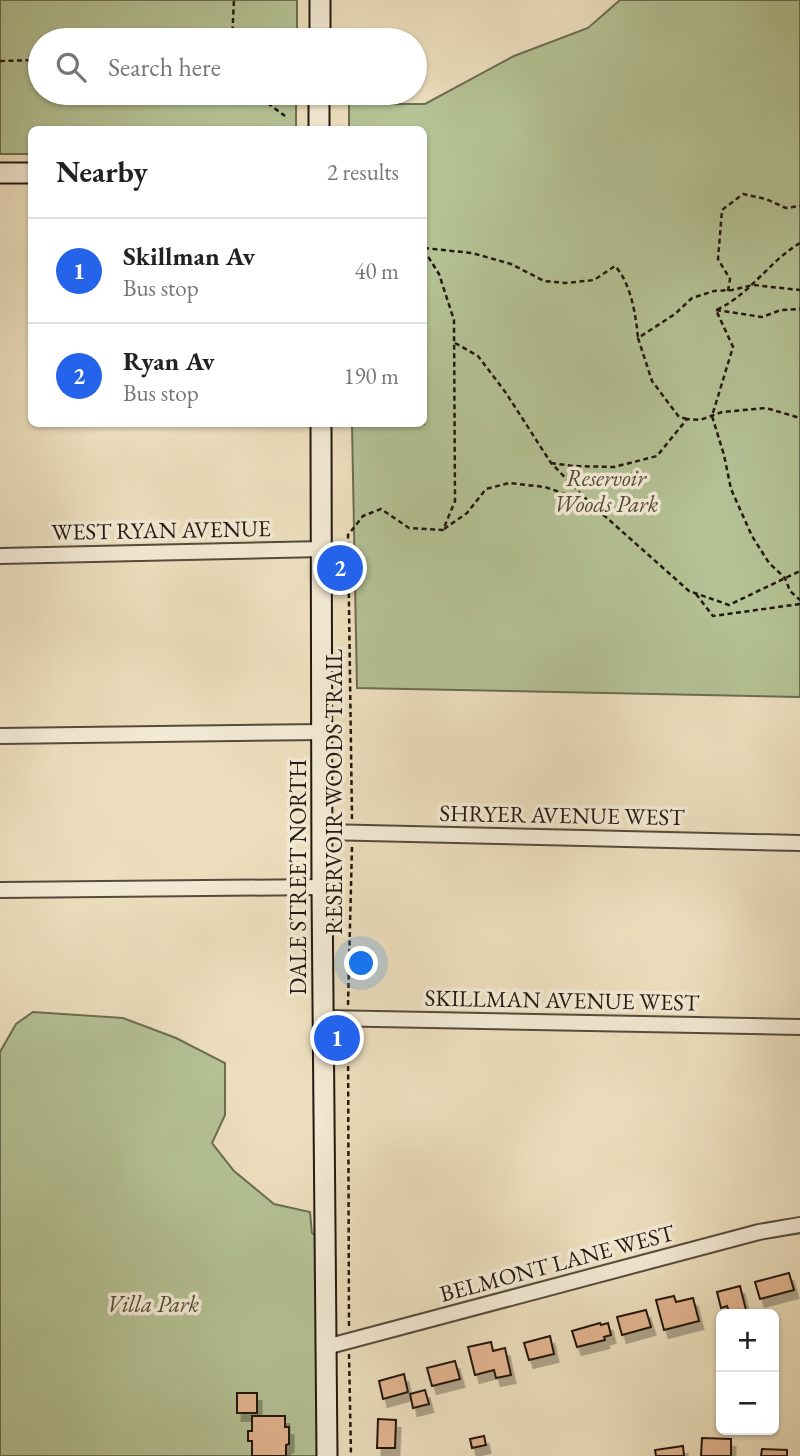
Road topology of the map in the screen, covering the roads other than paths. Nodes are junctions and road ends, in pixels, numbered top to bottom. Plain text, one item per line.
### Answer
1 (320, 0) edge
2 (320, 28) edge
3 (319, 105) edge
4 (319, 126) edge
5 (0, 173) edge
6 (28, 173) edge
7 (321, 427) edge
8 (323, 549) junction
9 (0, 556) edge
10 (321, 732) junction
11 (0, 736) edge
12 (322, 832) junction
13 (800, 843) edge
14 (322, 887) junction
15 (0, 890) edge
16 (324, 1018) junction
17 (800, 1027) edge
18 (800, 1225) edge
19 (326, 1348) junction
20 (327, 1456) edge

1 - 2 main road
3 - 4 main road
5 - 6 main road
7 - 8 main road, DALE STREET NORTH
8 - 9 street, WEST RYAN AVENUE
8 - 10 main road, DALE STREET NORTH
10 - 11 street
10 - 12 main road, DALE STREET NORTH
12 - 13 street, SHRYER AVENUE WEST
12 - 14 main road, DALE STREET NORTH
14 - 15 street
14 - 16 main road, DALE STREET NORTH
16 - 17 street, SKILLMAN AVENUE WEST
16 - 19 main road, DALE STREET NORTH
18 - 19 street, BELMONT LANE WEST
19 - 20 main road, DALE STREET NORTH

